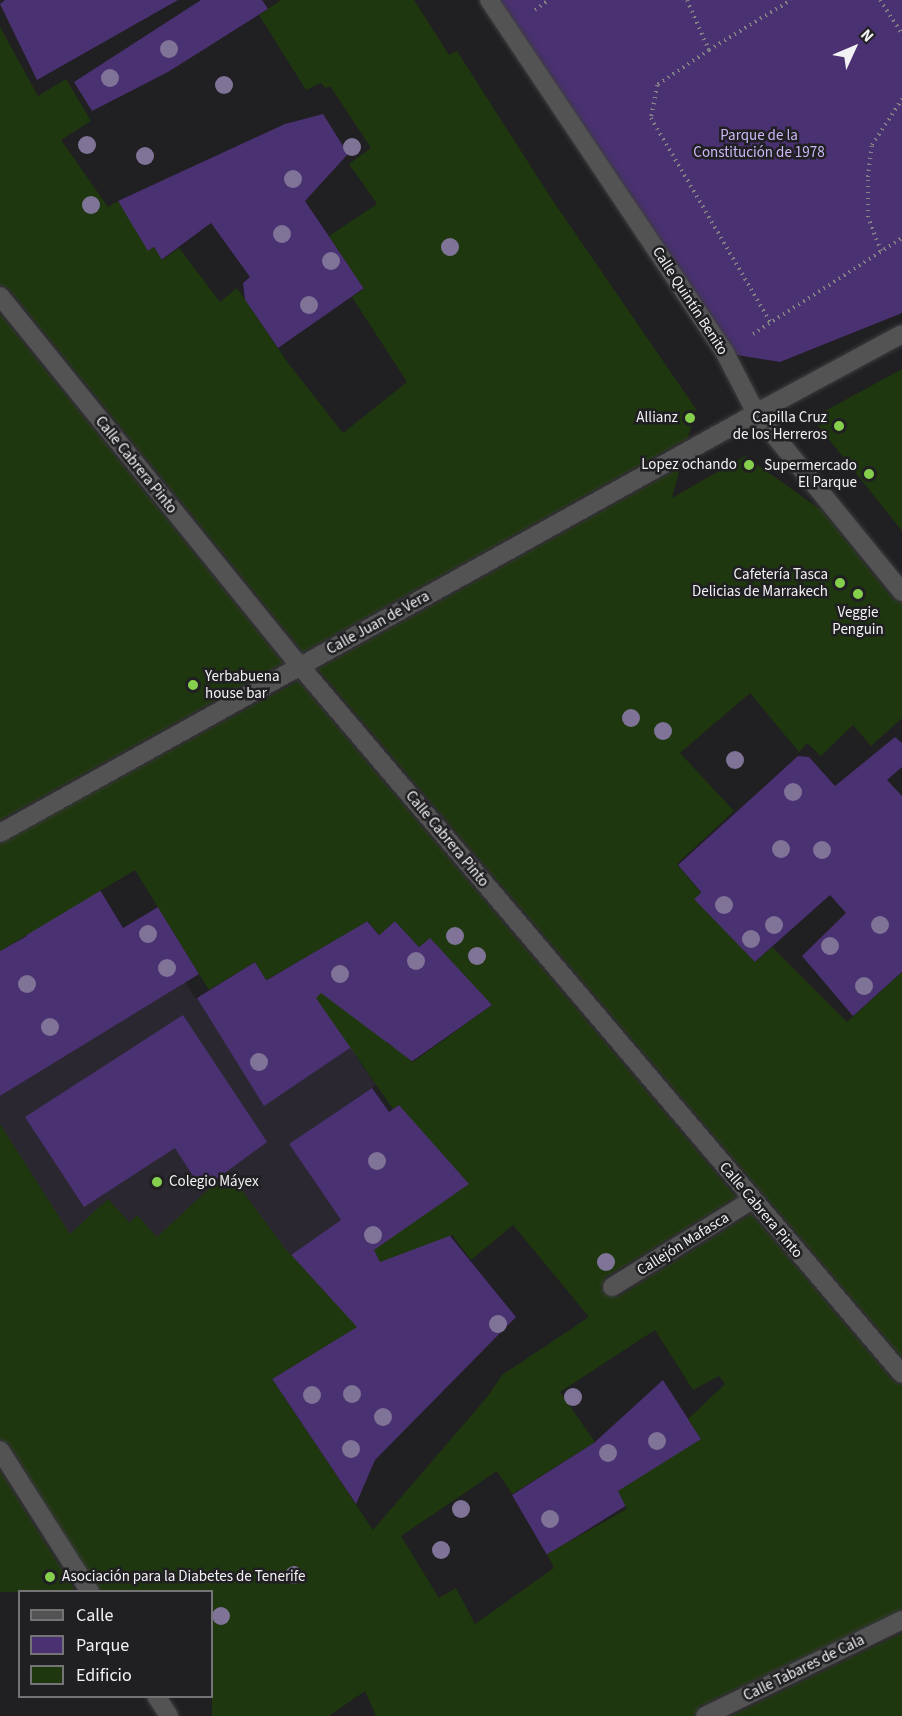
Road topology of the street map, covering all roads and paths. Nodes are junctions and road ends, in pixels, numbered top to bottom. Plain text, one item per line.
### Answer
1 (489, 0) edge
2 (687, 0) edge
3 (791, 0) edge
4 (880, 0) edge
5 (902, 34) edge
6 (709, 50) junction
7 (902, 99) edge
8 (902, 238) edge
9 (881, 250) junction
10 (0, 296) edge
11 (902, 334) edge
12 (756, 413) junction
13 (902, 592) edge
14 (300, 666) junction
15 (0, 833) edge
16 (752, 1200) junction
17 (612, 1287) dead end
18 (902, 1374) edge
19 (0, 1450) edge
20 (89, 1590) edge
21 (902, 1620) edge
22 (157, 1698) edge
23 (169, 1716) edge
24 (705, 1716) edge

1 - 12 street, Calle Quintín Benito
2 - 6 path
3 - 6 path
4 - 5 path
6 - 9 path
7 - 9 path
8 - 9 path
10 - 14 street, Calle Cabrera Pinto
11 - 12 street, Calle Juan de Vera
12 - 13 street, Calle Quintín Benito
12 - 14 street, Calle Juan de Vera
14 - 15 street, Calle Juan de Vera
14 - 16 street, Calle Cabrera Pinto
16 - 17 street, Callejón Mafasca
16 - 18 street, Calle Cabrera Pinto
19 - 20 street
21 - 24 street, Calle Tabares de Cala
22 - 23 street

